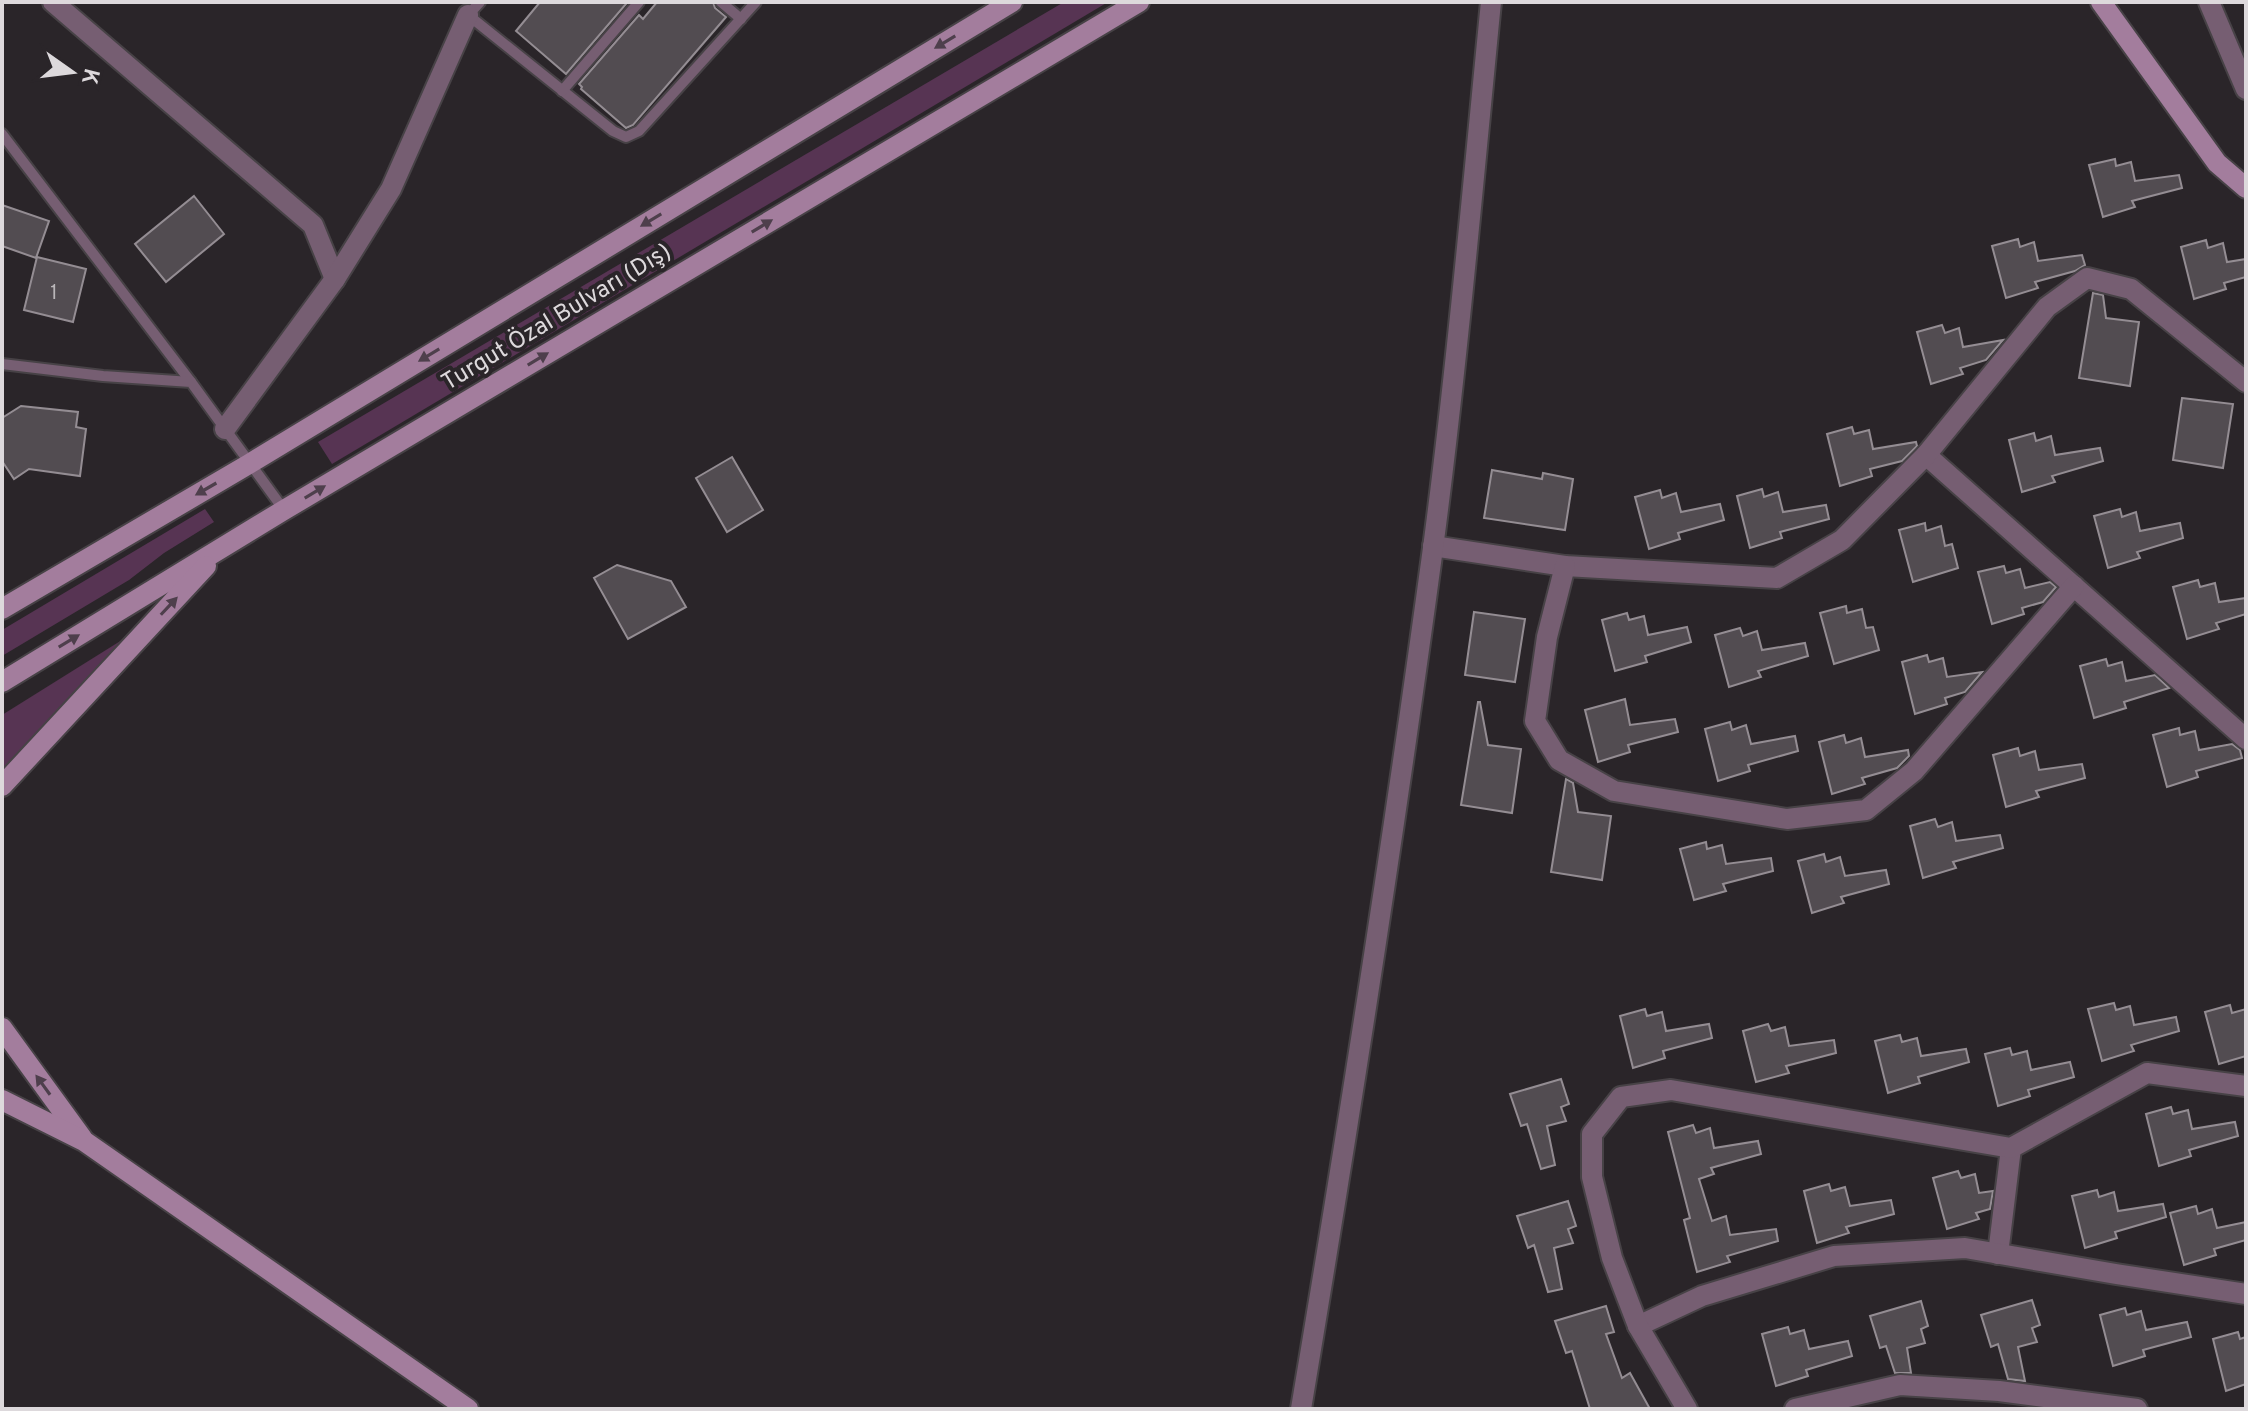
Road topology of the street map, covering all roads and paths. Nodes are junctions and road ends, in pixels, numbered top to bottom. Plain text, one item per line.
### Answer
1 (53, 2) edge
2 (639, 2) edge
3 (721, 2) edge
4 (756, 2) edge
5 (1012, 2) edge
6 (1139, 2) edge
7 (1491, 2) edge
8 (2101, 2) edge
9 (2209, 2) edge
10 (474, 9) edge
11 (741, 19) junction
12 (2246, 89) edge
13 (562, 91) junction
14 (2, 134) edge
15 (2246, 188) edge
16 (335, 279) junction
17 (2, 364) edge
18 (191, 382) junction
19 (2246, 382) edge
20 (225, 429) junction
21 (1926, 455) junction
22 (249, 464) junction
23 (284, 510) junction
24 (1433, 546) junction
25 (222, 549) junction
26 (1565, 566) junction
27 (2074, 586) junction
28 (2, 609) edge
29 (2, 682) edge
30 (2246, 739) edge
31 (2, 786) edge
32 (2, 1028) edge
33 (2246, 1086) edge
34 (2, 1100) edge
35 (84, 1141) junction
36 (2011, 1148) junction
37 (1998, 1254) junction
38 (2246, 1294) edge
39 (1638, 1326) junction
40 (468, 1409) edge
41 (1301, 1409) edge
42 (1687, 1409) edge
43 (1795, 1409) edge
44 (2137, 1409) edge

1 - 16 street
2 - 13 lane
3 - 11 lane
4 - 11 lane
5 -> 22 main road, Turgut Özal Bulvarı (Dış)
23 -> 6 main road, Turgut Özal Bulvarı (Dış)
7 - 24 street
8 - 15 main road
9 - 12 street
10 - 13 lane
10 - 16 street
11 - 13 lane
14 - 18 lane
16 - 20 street
17 - 18 lane
18 - 20 lane
19 - 21 street
20 - 22 lane
21 - 26 street
21 - 27 street
22 - 23 lane
22 -> 28 main road, Turgut Özal Bulvarı (Dış)
23 - 25 main road, Turgut Özal Bulvarı (Dış)
24 - 26 street
24 - 41 street
29 -> 25 main road, Turgut Özal Bulvarı (Dış)
31 -> 25 main road
26 - 27 street
27 - 30 street
35 -> 32 main road
33 - 36 street
34 - 35 main road
35 - 40 main road
36 - 37 street
36 - 39 street
37 - 38 street
37 - 39 street
39 - 42 street
43 - 44 street

